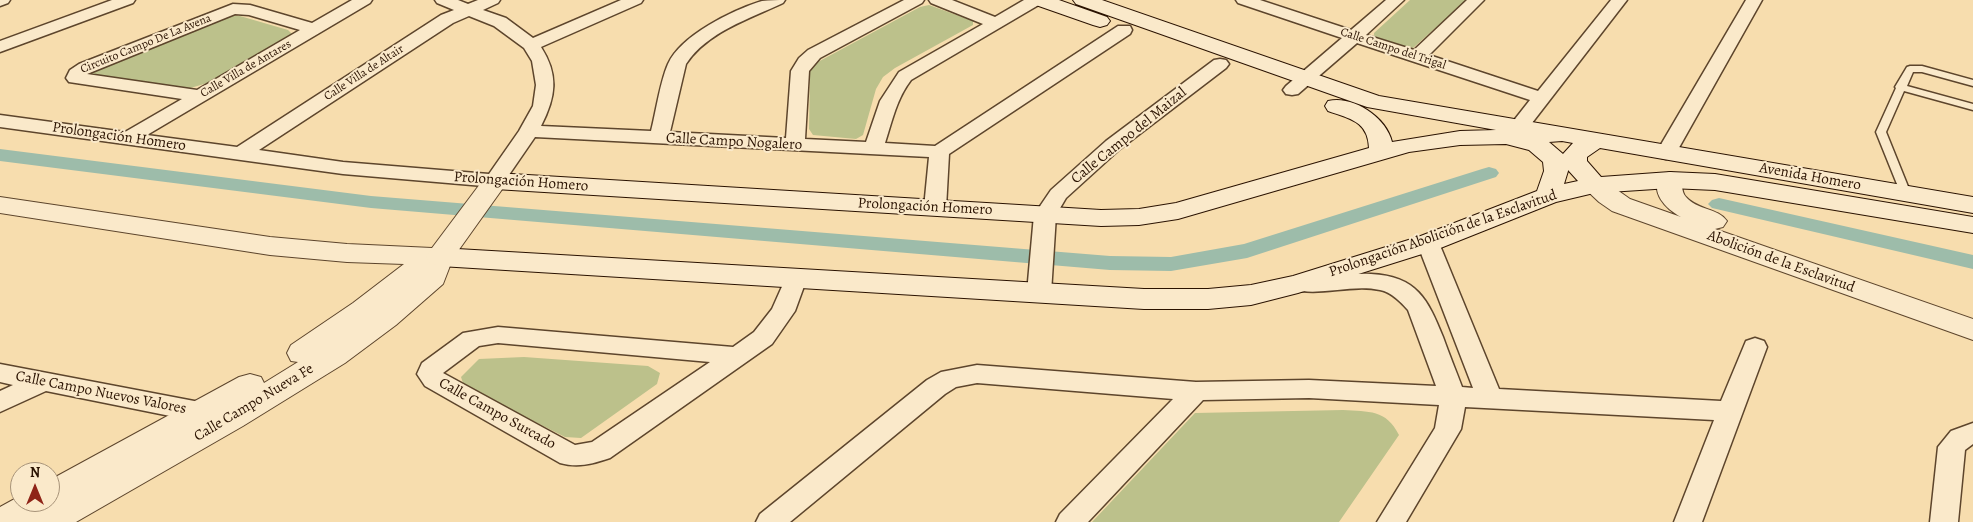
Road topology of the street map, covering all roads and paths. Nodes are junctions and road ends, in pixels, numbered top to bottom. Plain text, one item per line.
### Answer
1 (128, 0) edge
2 (364, 0) edge
3 (443, 0) edge
4 (492, 0) edge
5 (635, 0) edge
6 (777, 0) edge
7 (916, 0) edge
8 (937, 0) edge
9 (1036, 0) edge
10 (1040, 0) edge
11 (1083, 0) edge
12 (1396, 0) edge
13 (1476, 0) edge
14 (1618, 0) edge
15 (1754, 0) edge
16 (1253, 1) edge
17 (470, 9) junction
18 (996, 23) junction
19 (314, 29) junction
20 (1124, 30) junction
21 (1354, 36) junction
22 (531, 45) junction
23 (0, 47) edge
24 (1417, 57) junction
25 (1220, 64) junction
26 (1973, 83) edge
27 (1298, 84) junction
28 (1900, 87) junction
29 (200, 96) junction
30 (1542, 98) junction
31 (1973, 107) edge
32 (0, 121) edge
33 (529, 131) junction
34 (1507, 132) junction
35 (659, 138) junction
36 (128, 139) junction
37 (1595, 141) junction
38 (795, 145) junction
39 (874, 149) junction
40 (1657, 151) junction
41 (939, 152) junction
42 (1381, 152) junction
43 (240, 154) junction
44 (1670, 180) junction
45 (495, 181) junction
46 (1594, 185) junction
47 (1906, 194) junction
48 (1548, 196) junction
49 (0, 205) edge
50 (1973, 205) edge
51 (935, 208) junction
52 (1044, 224) junction
53 (1973, 225) edge
54 (1428, 243) junction
55 (440, 257) junction
56 (796, 278) junction
57 (1039, 283) junction
58 (1298, 284) junction
59 (1973, 312) edge
60 (1973, 330) edge
61 (1756, 347) dead end
62 (739, 356) junction
63 (0, 373) edge
64 (44, 381) junction
65 (1196, 391) junction
66 (1453, 397) junction
67 (1490, 398) junction
68 (0, 402) edge
69 (1730, 411) junction
70 (200, 413) junction
71 (232, 417) junction
72 (1973, 433) edge
73 (60, 490) edge
74 (22, 512) edge
75 (3, 522) edge
76 (46, 522) edge
77 (770, 522) edge
78 (1070, 522) edge
79 (1390, 522) edge
80 (1688, 522) edge
81 (1944, 522) edge

1 - 23 street
2 - 19 street, Calle Villa de Antares
3 - 17 street, Calle Campo Nueva Fe
4 - 17 street, Calle Villa de Altair
5 - 22 street
6 - 35 street
7 - 38 street
8 - 18 street
9 - 18 street
10 - 20 main road
11 - 27 main road
12 - 21 street
13 - 24 street
14 - 30 street
15 - 40 street
16 - 21 street, Calle Campo del Trigal
17 - 22 street, Calle Campo Nueva Fe
17 - 43 street, Calle Villa de Altair
18 - 39 street
19 - 29 street, Calle Villa de Antares
19 - 29 street, Circuito Campo De La Avena
20 - 25 main road
20 - 41 street
21 - 24 street, Calle Campo del Trigal
21 - 27 street
22 - 33 street, Calle Campo Nueva Fe
24 - 30 street, Calle Campo del Trigal
25 - 27 main road
25 - 52 street, Calle Campo del Maizal
26 - 28 lane
27 - 34 main road
27 - 42 main road
28 - 31 lane
28 - 47 lane
29 - 36 street, Calle Villa de Antares
30 - 34 street
32 - 36 street, Prolongación Homero
33 - 35 street, Calle Campo Nogalero
33 - 45 street, Calle Campo Nueva Fe
34 - 37 main road
34 - 42 main road
34 - 48 main road
35 - 38 street, Calle Campo Nogalero
36 - 43 street, Prolongación Homero
37 - 40 main road
37 - 46 main road, Abolición de la Esclavitud
38 - 39 street, Calle Campo Nogalero
39 - 41 street, Calle Campo Nogalero
40 - 47 main road, Avenida Homero
41 - 51 street
42 - 52 main road
43 - 45 street, Prolongación Homero
44 - 46 main road, Prolongación Abolición de la Esclavitud
44 - 53 main road, Avenida Homero
44 - 59 main road, Abolición de la Esclavitud
45 - 51 main road, Prolongación Homero
45 - 55 main road, Calle Campo Nueva Fe
46 - 48 main road, Prolongación Abolición de la Esclavitud
46 - 60 main road, Abolición de la Esclavitud
47 - 50 main road, Avenida Homero
48 - 54 main road, Prolongación Abolición de la Esclavitud
49 - 55 main road
51 - 52 main road, Prolongación Homero
52 - 57 street
54 - 58 main road, Prolongación Abolición de la Esclavitud
54 - 67 street
55 - 56 main road
55 - 70 main road, Calle Campo Nueva Fe
55 - 71 main road, Calle Campo Nueva Fe
56 - 57 main road, Prolongación Abolición de la Esclavitud
56 - 62 street, Calle Campo Surcado
57 - 58 main road, Prolongación Abolición de la Esclavitud
58 - 66 street
61 - 69 street
62 - 62 street, Calle Campo Surcado
63 - 64 street, Calle Campo Nuevos Valores
64 - 68 street
64 - 70 street, Calle Campo Nuevos Valores
65 - 66 street
65 - 77 street
65 - 78 street
66 - 67 street
66 - 79 street
67 - 69 street
69 - 80 street
70 - 71 street, Calle Campo Nuevos Valores
70 - 73 main road, Calle Campo Nueva Fe
71 - 76 main road, Calle Campo Nueva Fe
72 - 81 street
74 - 75 main road

